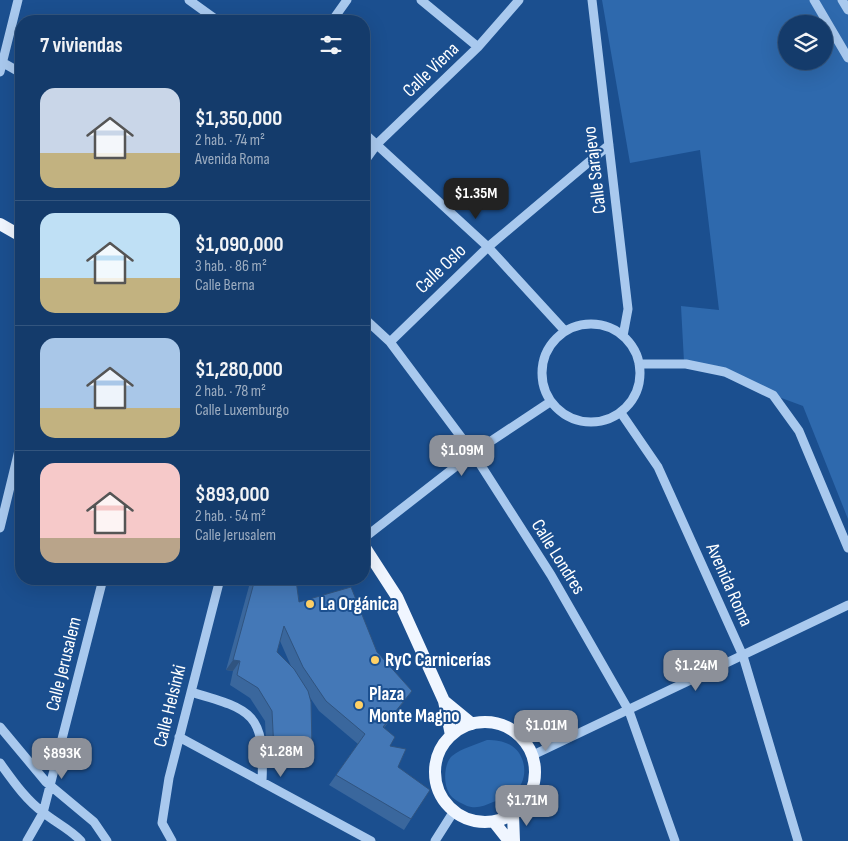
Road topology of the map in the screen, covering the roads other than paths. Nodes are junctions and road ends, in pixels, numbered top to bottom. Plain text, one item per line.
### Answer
1 (18, 0) edge
2 (189, 0) edge
3 (347, 0) edge
4 (421, 0) edge
5 (519, 0) edge
6 (592, 0) edge
7 (814, 0) edge
8 (842, 0) edge
9 (848, 10) edge
10 (210, 15) edge
11 (336, 15) edge
12 (478, 47) junction
13 (848, 58) edge
14 (1, 62) edge
15 (15, 70) edge
16 (0, 72) edge
17 (370, 138) edge
18 (377, 144) junction
19 (609, 145) junction
20 (370, 154) edge
21 (0, 224) edge
22 (15, 233) edge
23 (488, 247) junction
24 (370, 324) edge
25 (565, 331) junction
26 (623, 336) junction
27 (390, 342) junction
28 (640, 364) junction
29 (550, 402) junction
30 (621, 413) junction
31 (472, 454) junction
32 (15, 482) edge
33 (0, 528) edge
34 (370, 533) edge
35 (848, 548) edge
36 (370, 555) edge
37 (101, 585) edge
38 (218, 585) edge
39 (848, 605) edge
40 (743, 656) junction
41 (191, 692) junction
42 (444, 701) junction
43 (629, 711) junction
44 (472, 724) junction
45 (0, 727) edge
46 (451, 735) junction
47 (179, 737) junction
48 (532, 755) junction
49 (0, 764) edge
50 (262, 782) junction
51 (50, 786) junction
52 (454, 812) junction
53 (44, 813) junction
54 (513, 814) junction
55 (494, 822) junction
56 (27, 841) edge
57 (81, 841) edge
58 (107, 841) edge
59 (172, 841) edge
60 (371, 841) edge
61 (435, 841) edge
62 (510, 841) edge
63 (514, 841) edge
64 (675, 841) edge
65 (798, 841) edge

1 - 14 street
2 - 10 street
3 - 11 street
4 - 12 street
5 - 12 street, Calle Viena
6 - 19 street, Calle Sarajevo
7 - 13 street
8 - 9 street
12 - 18 street, Calle Viena
14 - 15 street
14 - 16 street
17 - 18 street
18 - 20 street, Calle Viena
18 - 23 street
19 - 23 street, Calle Oslo
19 - 26 street, Calle Sarajevo
21 - 22 main road
23 - 25 street
23 - 27 street, Calle Oslo
24 - 27 street, Calle Londres
25 - 26 street
25 - 29 street
26 - 28 street
27 - 31 street, Calle Londres
28 - 30 street
28 - 35 street
29 - 30 street
29 - 31 street
30 - 40 street, Avenida Roma
31 - 34 street
31 - 43 street, Calle Londres
32 - 33 street
36 - 42 main road
37 - 51 street, Calle Jerusalem
38 - 41 street, Calle Helsinki
39 - 40 street
40 - 43 street
40 - 65 street, Avenida Roma
41 - 47 street, Calle Helsinki
41 - 50 street
42 - 44 main road
42 - 46 main road
43 - 48 street
43 - 64 street, Calle Londres
44 - 46 main road
44 - 48 main road
45 - 51 street
46 - 52 main road
47 - 50 street
47 - 59 street, Calle Helsinki
48 - 54 main road
49 - 53 street
50 - 60 street
51 - 53 street, Calle Jerusalem
51 - 58 street
52 - 55 main road
52 - 61 street
53 - 56 street, Calle Jerusalem
53 - 57 street
54 - 55 main road
54 - 63 main road
55 - 62 main road

